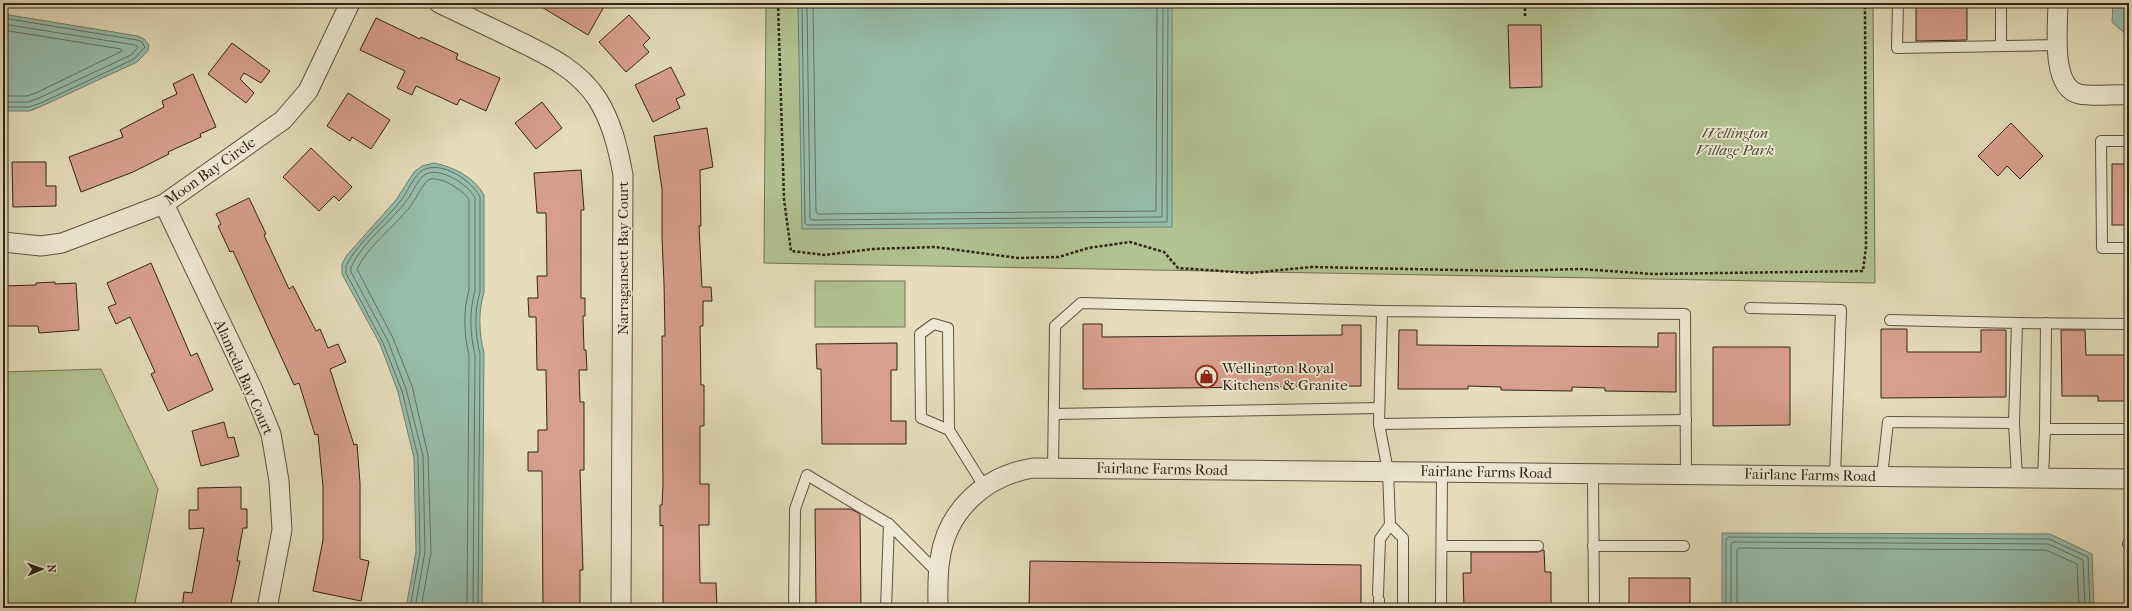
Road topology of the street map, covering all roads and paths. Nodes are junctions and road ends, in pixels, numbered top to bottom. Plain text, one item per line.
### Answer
1 (350, 3) edge
2 (439, 3) edge
3 (778, 3) edge
4 (1525, 3) edge
5 (1866, 3) edge
6 (1898, 3) edge
7 (2001, 3) edge
8 (2058, 3) edge
9 (1525, 16) dead end
10 (2058, 45) junction
11 (2000, 46) junction
12 (2129, 94) edge
13 (2129, 141) edge
14 (164, 204) junction
15 (3, 242) edge
16 (2129, 248) edge
17 (1750, 308) dead end
18 (1382, 311) junction
19 (1890, 320) dead end
20 (2017, 323) junction
21 (2046, 323) junction
22 (2129, 324) edge
23 (1379, 408) junction
24 (1054, 414) junction
25 (1686, 420) junction
26 (2014, 423) junction
27 (1379, 424) junction
28 (2045, 429) junction
29 (2129, 429) edge
30 (949, 430) junction
31 (1053, 468) junction
32 (1388, 471) junction
33 (1442, 471) junction
34 (1593, 473) junction
35 (1686, 474) junction
36 (1835, 476) junction
37 (1882, 476) junction
38 (2017, 478) junction
39 (2043, 478) junction
40 (2129, 479) edge
41 (984, 486) junction
42 (889, 524) junction
43 (1390, 525) junction
44 (1442, 546) junction
45 (1538, 546) dead end
46 (1593, 546) junction
47 (1684, 546) dead end
48 (938, 573) junction
49 (1379, 601) edge
50 (267, 608) edge
51 (621, 608) edge
52 (794, 608) edge
53 (886, 608) edge
54 (938, 608) edge
55 (1403, 608) edge
56 (1441, 608) edge
57 (1594, 608) edge

1 - 14 street, Moon Bay Circle
2 - 51 street, Narragansett Bay Court
3 - 5 path
4 - 9 path
6 - 11 lane
7 - 11 lane
8 - 10 street
10 - 11 lane
10 - 12 street
13 - 16 lane
14 - 15 street, Moon Bay Circle
14 - 50 street, Alameda Bay Court
17 - 36 lane
18 - 23 lane
18 - 24 lane
18 - 25 lane
19 - 20 lane
20 - 21 lane
20 - 26 lane
21 - 22 lane
21 - 28 lane
23 - 24 lane
23 - 27 lane
24 - 31 lane
25 - 27 lane
25 - 35 lane
26 - 37 lane
26 - 38 lane
27 - 32 lane
28 - 29 lane
28 - 39 lane
30 - 30 lane
30 - 41 lane
31 - 32 street, Fairlane Farms Road
31 - 41 street, Fairlane Farms Road
32 - 33 street, Fairlane Farms Road
32 - 43 lane
33 - 34 street, Fairlane Farms Road
33 - 44 lane
34 - 35 street, Fairlane Farms Road
34 - 46 lane
35 - 36 street, Fairlane Farms Road
36 - 37 street, Fairlane Farms Road
37 - 38 street, Fairlane Farms Road
38 - 39 street, Fairlane Farms Road
39 - 40 street, Fairlane Farms Road
41 - 48 street, Fairlane Farms Road
42 - 48 lane
42 - 52 lane
42 - 53 lane
43 - 49 lane
43 - 55 lane
44 - 45 lane
44 - 56 lane
46 - 47 lane
46 - 57 lane
48 - 54 street, Fairlane Farms Road

